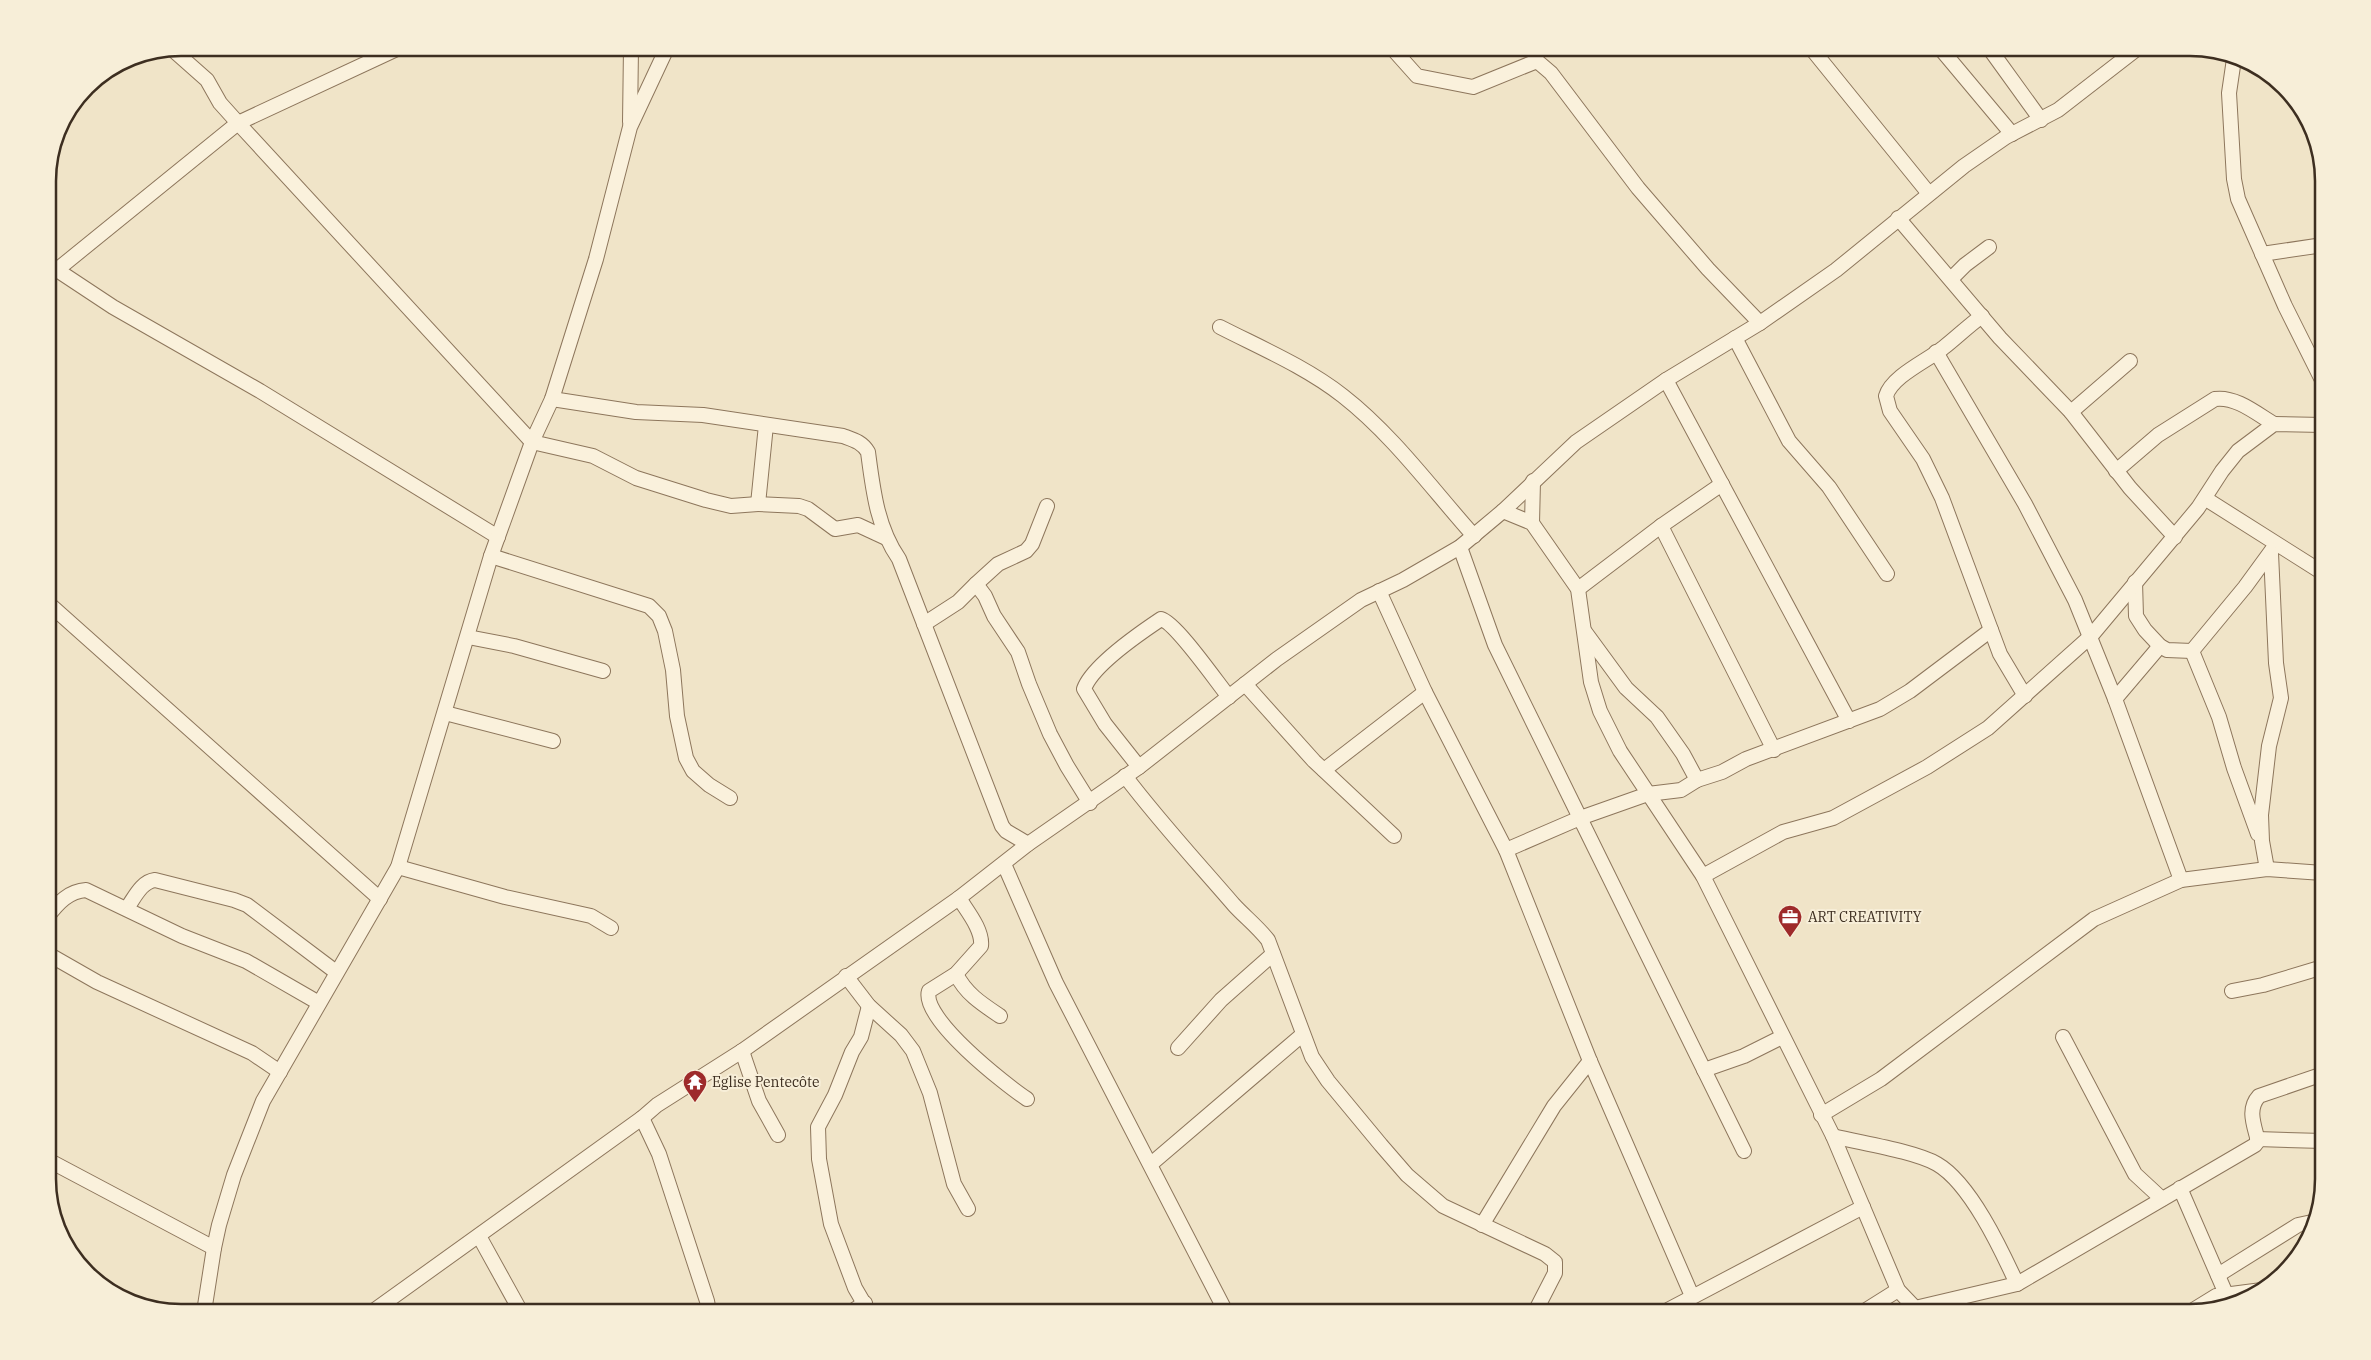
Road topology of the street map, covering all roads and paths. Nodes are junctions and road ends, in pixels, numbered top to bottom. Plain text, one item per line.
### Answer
1 (1399, 56) edge
2 (1818, 56) edge
3 (1947, 56) edge
4 (1995, 56) edge
5 (2128, 56) edge
6 (181, 57) edge
7 (380, 57) edge
8 (631, 57) edge
9 (663, 57) edge
10 (2233, 64) edge
11 (2041, 120) junction
12 (238, 123) junction
13 (630, 126) junction
14 (2012, 134) junction
15 (1926, 190) dead end
16 (1898, 218) junction
17 (2314, 246) edge
18 (1989, 247) dead end
19 (2262, 254) junction
20 (57, 262) edge
21 (57, 271) edge
22 (1951, 279) junction
23 (1982, 316) junction
24 (1760, 323) junction
25 (1220, 327) dead end
26 (1735, 338) junction
27 (1936, 352) junction
28 (2130, 361) dead end
29 (2314, 364) edge
30 (1666, 380) junction
31 (552, 400) junction
32 (2071, 412) junction
33 (2274, 424) junction
34 (766, 425) junction
35 (2314, 425) edge
36 (532, 442) junction
37 (2116, 471) junction
38 (1533, 481) junction
39 (1722, 484) junction
40 (2206, 499) junction
41 (758, 504) junction
42 (1047, 506) dead end
43 (1503, 511) junction
44 (1532, 523) junction
45 (1660, 526) junction
46 (498, 536) junction
47 (1474, 536) junction
48 (2175, 536) junction
49 (886, 538) junction
50 (1460, 547) junction
51 (2272, 548) junction
52 (491, 556) junction
53 (2314, 569) edge
54 (1887, 574) dead end
55 (2135, 582) junction
56 (976, 584) junction
57 (1578, 589) junction
58 (1379, 591) junction
59 (57, 611) edge
60 (924, 624) junction
61 (1991, 630) junction
62 (1584, 632) junction
63 (2091, 636) junction
64 (468, 637) junction
65 (2160, 646) junction
66 (2192, 651) junction
67 (603, 671) dead end
68 (1246, 684) junction
69 (1425, 692) junction
70 (2025, 696) junction
71 (1229, 697) junction
72 (2115, 699) junction
73 (445, 712) junction
74 (1849, 721) junction
75 (554, 740) dead end
76 (1774, 750) junction
77 (1140, 768) junction
78 (1324, 770) junction
79 (1125, 776) junction
80 (1697, 780) junction
81 (1648, 794) junction
82 (730, 798) dead end
83 (1090, 803) junction
84 (1580, 818) junction
85 (1006, 831) junction
86 (1394, 836) dead end
87 (2262, 841) junction
88 (1028, 844) junction
89 (1506, 850) junction
90 (1008, 860) junction
91 (398, 867) junction
92 (2267, 869) junction
93 (2315, 872) edge
94 (1703, 876) junction
95 (2181, 880) junction
96 (959, 898) junction
97 (380, 899) junction
98 (57, 904) edge
99 (127, 908) junction
100 (611, 928) dead end
101 (1273, 954) junction
102 (57, 959) edge
103 (2315, 970) edge
104 (336, 972) junction
105 (956, 974) junction
106 (846, 976) junction
107 (2232, 991) dead end
108 (318, 1003) junction
109 (869, 1006) junction
110 (1000, 1016) dead end
111 (1302, 1035) junction
112 (1782, 1037) junction
113 (2063, 1037) dead end
114 (1178, 1048) dead end
115 (742, 1051) junction
116 (1590, 1061) junction
117 (1704, 1070) junction
118 (280, 1072) junction
119 (2315, 1077) edge
120 (1027, 1099) dead end
121 (1821, 1114) junction
122 (642, 1118) junction
123 (778, 1135) dead end
124 (1833, 1136) junction
125 (2257, 1139) junction
126 (2315, 1141) edge
127 (1744, 1151) dead end
128 (1150, 1164) junction
129 (57, 1165) edge
130 (2180, 1188) junction
131 (2162, 1199) junction
132 (1863, 1207) junction
133 (968, 1209) dead end
134 (2306, 1223) edge
135 (1482, 1225) junction
136 (479, 1236) junction
137 (214, 1248) junction
138 (2218, 1275) junction
139 (2017, 1284) junction
140 (1898, 1290) junction
141 (1692, 1296) junction
142 (2232, 1296) edge
143 (2233, 1296) edge
144 (2204, 1303) edge
145 (205, 1304) edge
146 (383, 1304) edge
147 (517, 1304) edge
148 (708, 1304) edge
149 (865, 1304) edge
150 (1222, 1304) edge
151 (1539, 1304) edge
152 (1678, 1304) edge
153 (1879, 1304) edge
154 (1911, 1304) edge
155 (1940, 1304) edge

1 - 24 street
2 - 15 street
3 - 14 street
4 - 11 street
5 - 11 street
6 - 12 street
7 - 12 street
8 - 13 street
9 - 13 street
10 - 19 street
11 - 14 street
12 - 20 street
12 - 36 street
13 - 31 street
14 - 16 street
16 - 22 street
16 - 24 street
17 - 19 street
18 - 22 street
19 - 29 street
21 - 46 street
22 - 23 street
23 - 27 street
23 - 32 street
24 - 26 street
25 - 47 street
26 - 30 street
26 - 54 street
27 - 61 street
27 - 63 street
28 - 32 street
30 - 38 street
30 - 39 street
31 - 34 street
31 - 36 street
32 - 37 street
33 - 35 street
33 - 37 street
33 - 40 street
34 - 41 street
34 - 49 street
36 - 41 street
36 - 46 street
37 - 48 street
38 - 43 street
38 - 44 street
39 - 45 street
39 - 74 street
40 - 48 street
40 - 51 street
41 - 49 street
42 - 56 street
43 - 44 street
43 - 47 street
44 - 57 street
45 - 57 street
45 - 76 street
46 - 52 street
47 - 50 street
48 - 55 street
49 - 60 street
50 - 58 street
50 - 84 street
51 - 53 street
51 - 66 street
51 - 87 street
52 - 64 street
52 - 82 street
55 - 63 street
55 - 65 street
56 - 60 street
56 - 83 street
57 - 62 street
58 - 68 street
58 - 69 street
59 - 97 street
60 - 85 street
61 - 70 street
61 - 74 street
62 - 80 street
62 - 81 street
63 - 70 street
63 - 72 street
64 - 67 street
64 - 73 street
65 - 66 street
65 - 72 street
66 - 87 street
68 - 71 street
68 - 78 street
69 - 78 street
69 - 89 street
70 - 94 street
71 - 77 street
71 - 77 street
72 - 95 street
73 - 75 street
73 - 91 street
74 - 76 street
76 - 80 street
77 - 79 street
78 - 86 street
79 - 83 street
79 - 101 street
80 - 81 street
81 - 84 street
81 - 94 street
83 - 88 street
84 - 89 street
84 - 117 street
85 - 88 street
85 - 90 street
87 - 92 street
88 - 90 street
89 - 116 street
90 - 96 street
90 - 128 street
91 - 97 street
91 - 100 street
92 - 93 street
92 - 95 street
94 - 112 street
95 - 121 street
96 - 105 street
96 - 106 street
97 - 104 street
98 - 99 street
99 - 104 street
99 - 108 street
101 - 111 street
101 - 114 street
102 - 118 street
103 - 107 street
104 - 108 street
105 - 110 street
105 - 120 street
106 - 109 street
106 - 115 street
108 - 118 street
109 - 133 street
109 - 149 street
111 - 128 street
111 - 135 street
112 - 117 street
112 - 121 street
113 - 131 street
115 - 122 street
115 - 123 street
116 - 135 street
116 - 141 street
117 - 127 street
118 - 137 street
119 - 125 street
121 - 124 street
122 - 136 street
122 - 148 street
124 - 132 street
124 - 139 street
125 - 126 street
125 - 130 street
128 - 150 street
129 - 137 street
130 - 131 street
130 - 138 street
131 - 139 street
132 - 140 street
132 - 141 street
134 - 138 street
135 - 151 street
136 - 146 street
136 - 147 street
137 - 145 street
138 - 143 street
139 - 155 street
140 - 153 street
140 - 154 street
141 - 152 street
142 - 144 street

